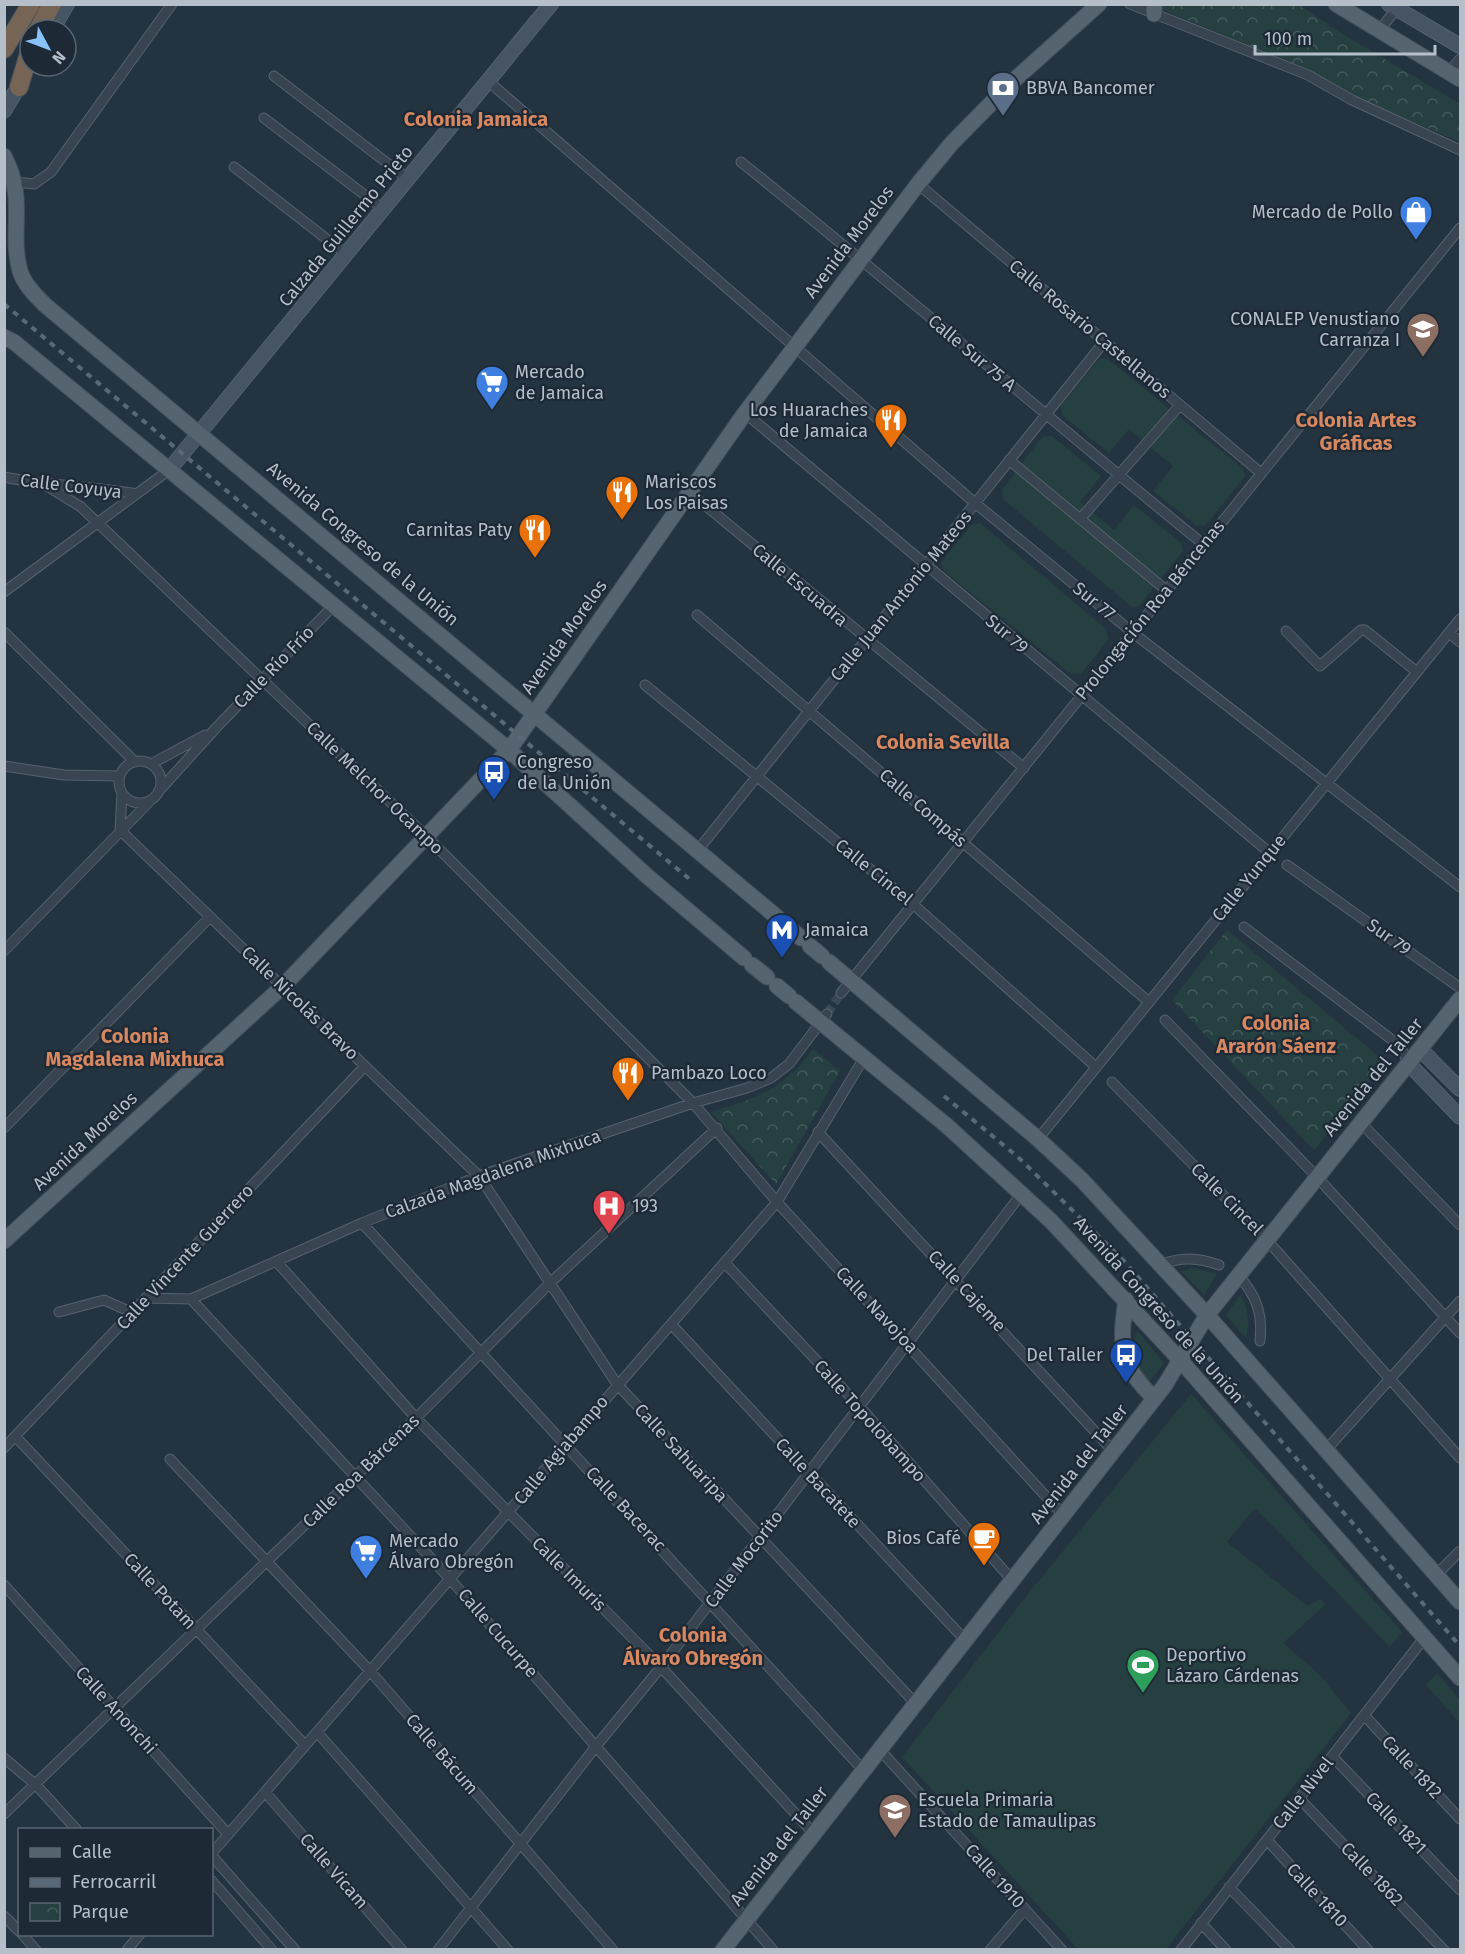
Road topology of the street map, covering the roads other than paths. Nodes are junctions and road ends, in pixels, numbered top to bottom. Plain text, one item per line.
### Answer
1 (31, 4) edge
2 (52, 4) edge
3 (67, 4) edge
4 (172, 4) edge
5 (551, 4) edge
6 (1099, 4) edge
7 (1130, 4) edge
8 (1336, 4) edge
9 (1395, 6) edge
10 (1154, 9) edge
11 (44, 18) edge
12 (59, 18) edge
13 (1379, 30) junction
14 (1461, 46) edge
15 (4, 49) edge
16 (1461, 60) edge
17 (1456, 75) edge
18 (274, 76) dead end
19 (22, 78) edge
20 (24, 78) edge
21 (488, 81) junction
22 (19, 87) junction
23 (4, 111) edge
24 (264, 118) dead end
25 (1461, 150) edge
26 (4, 156) edge
27 (741, 162) dead end
28 (234, 167) dead end
29 (408, 179) junction
30 (15, 182) junction
31 (918, 184) junction
32 (383, 209) junction
33 (1461, 228) edge
34 (346, 254) junction
35 (861, 258) junction
36 (4, 337) edge
37 (1104, 342) junction
38 (794, 347) junction
39 (1180, 405) junction
40 (746, 413) junction
41 (1045, 415) junction
42 (200, 432) junction
43 (1009, 460) junction
44 (169, 470) junction
45 (1262, 473) junction
46 (1119, 475) junction
47 (4, 477) edge
48 (47, 486) junction
49 (689, 492) junction
50 (137, 494) junction
51 (975, 503) junction
52 (1081, 518) junction
53 (98, 523) junction
54 (1203, 544) junction
55 (925, 566) junction
56 (1166, 590) junction
57 (4, 592) edge
58 (333, 606) junction
59 (697, 615) dead end
60 (1461, 619) edge
61 (1286, 631) dead end
62 (4, 632) edge
63 (1132, 632) junction
64 (1449, 633) junction
65 (866, 639) junction
66 (1461, 642) edge
67 (1417, 672) junction
68 (262, 680) junction
69 (645, 685) dead end
70 (1081, 695) junction
71 (809, 710) junction
72 (535, 714) junction
73 (215, 729) junction
74 (509, 750) junction
75 (135, 762) junction
76 (151, 764) junction
77 (4, 766) edge
78 (1024, 768) junction
79 (120, 776) junction
80 (757, 776) junction
81 (1326, 784) junction
82 (158, 792) junction
83 (122, 793) junction
84 (151, 800) junction
85 (120, 830) junction
86 (427, 837) junction
87 (964, 843) junction
88 (698, 850) junction
89 (1270, 853) junction
90 (1287, 865) dead end
91 (1461, 886) edge
92 (914, 905) junction
93 (210, 917) junction
94 (1244, 927) dead end
95 (4, 951) edge
96 (850, 980) junction
97 (283, 986) junction
98 (1461, 988) edge
99 (841, 993) tunnel mouth
100 (1461, 999) edge
101 (1149, 1002) junction
102 (824, 1018) junction
103 (1165, 1020) dead end
104 (1400, 1046) junction
105 (1420, 1049) junction
106 (864, 1058) junction
107 (1409, 1064) junction
108 (365, 1066) junction
109 (1096, 1067) junction
110 (1112, 1082) dead end
111 (1461, 1089) edge
112 (693, 1103) junction
113 (1461, 1117) edge
114 (1361, 1123) junction
115 (4, 1128) edge
116 (717, 1128) junction
117 (818, 1132) junction
118 (1038, 1138) junction
119 (479, 1176) junction
120 (1317, 1177) junction
121 (1022, 1193) junction
122 (777, 1202) junction
123 (362, 1223) junction
124 (1461, 1225) edge
125 (1266, 1239) junction
126 (4, 1241) edge
127 (276, 1261) junction
128 (726, 1263) junction
129 (1161, 1265) junction
130 (1219, 1265) dead end
131 (1238, 1275) junction
132 (957, 1280) junction
133 (551, 1282) junction
134 (148, 1298) junction
135 (191, 1299) junction
136 (1126, 1300) junction
137 (1461, 1301) edge
138 (59, 1312) dead end
139 (133, 1313) junction
140 (1207, 1315) junction
141 (1445, 1316) junction
142 (672, 1325) junction
143 (1461, 1333) edge
144 (1260, 1341) dead end
145 (908, 1343) junction
146 (479, 1354) junction
147 (1180, 1362) junction
148 (1389, 1378) junction
149 (617, 1384) junction
150 (1154, 1398) junction
151 (860, 1407) junction
152 (416, 1419) junction
153 (15, 1436) junction
154 (566, 1445) junction
155 (4, 1448) edge
156 (1326, 1450) junction
157 (1113, 1451) junction
158 (1461, 1458) edge
159 (170, 1460) dead end
160 (809, 1473) junction
161 (355, 1476) junction
162 (508, 1512) junction
163 (1063, 1515) junction
164 (759, 1538) junction
165 (1461, 1551) edge
166 (267, 1562) junction
167 (1436, 1575) junction
168 (451, 1580) junction
169 (1012, 1580) junction
170 (4, 1585) edge
171 (711, 1602) junction
172 (1461, 1602) edge
173 (197, 1629) junction
174 (1425, 1637) junction
175 (965, 1640) junction
176 (661, 1667) junction
177 (370, 1671) junction
178 (1461, 1678) edge
179 (916, 1704) junction
180 (114, 1707) junction
181 (1364, 1715) junction
182 (317, 1732) junction
183 (305, 1745) junction
184 (597, 1745) junction
185 (879, 1750) junction
186 (1332, 1756) junction
187 (4, 1758) edge
188 (864, 1770) junction
189 (36, 1785) junction
190 (265, 1792) junction
191 (1299, 1798) junction
192 (4, 1814) edge
193 (1461, 1819) edge
194 (75, 1828) edge
195 (228, 1834) junction
196 (814, 1834) junction
197 (1267, 1840) junction
198 (521, 1844) junction
199 (213, 1854) edge
200 (213, 1856) edge
201 (213, 1882) edge
202 (1229, 1887) junction
203 (1461, 1890) edge
204 (472, 1908) junction
205 (1025, 1909) junction
206 (4, 1916) edge
207 (747, 1919) junction
208 (1201, 1923) junction
209 (18, 1930) edge
210 (24, 1936) edge
211 (139, 1936) edge
212 (991, 1949) edge
213 (36, 1950) edge
214 (127, 1950) edge
215 (272, 1950) edge
216 (295, 1950) edge
217 (402, 1950) edge
218 (438, 1950) edge
219 (508, 1950) edge
220 (613, 1950) edge
221 (723, 1950) edge
222 (772, 1950) edge
223 (1062, 1950) edge
224 (1180, 1950) edge
225 (1226, 1950) edge
226 (1290, 1950) edge
227 (1368, 1950) edge
228 (1444, 1950) edge

1 - 15 highway
2 - 11 highway
3 - 12 street
4 - 30 street
5 - 21 street, Calzada Guillermo Prieto
6 - 31 main road, Avenida Morelos
7 - 10 street
8 - 13 main road
9 - 13 street
9 - 14 street
10 - 25 street
13 - 17 main road
16 - 17 street
18 - 29 street
19 - 22 highway
20 - 22 street
21 - 29 street, Calzada Guillermo Prieto
21 - 38 street, Sur 77
22 - 23 street
24 - 32 street
26 - 30 main road, Avenida Congreso de la Unión
27 - 35 street, Calle Sur 75 A
28 - 34 street
29 - 32 street, Calzada Guillermo Prieto
30 - 42 main road, Avenida Congreso de la Unión
31 - 35 main road, Avenida Morelos
31 - 37 street, Calle Rosario Castellanos
32 - 34 street, Calzada Guillermo Prieto
33 - 45 street, Prolongación Roa Béncenas
34 - 42 street, Calzada Guillermo Prieto
35 - 38 main road, Avenida Morelos
35 - 41 street, Calle Sur 75 A
36 - 44 main road, Avenida Congreso de la Unión
37 - 39 street, Calle Rosario Castellanos
37 - 41 street, Calle Juan Antonio Mateos
38 - 40 main road, Avenida Morelos
38 - 51 street, Sur 77
39 - 45 street, Calle Rosario Castellanos
39 - 46 street
40 - 49 main road, Avenida Morelos
40 - 55 street, Sur 79
41 - 43 street, Calle Juan Antonio Mateos
41 - 46 street, Calle Sur 75 A
42 - 44 street, Calzada Guillermo Prieto
42 - 72 main road, Avenida Congreso de la Unión
43 - 51 street, Calle Juan Antonio Mateos
43 - 52 street
44 - 50 street
44 - 58 main road, Avenida Congreso de la Unión
45 - 54 street, Prolongación Roa Béncenas
46 - 52 street
46 - 54 street, Calle Sur 75 A
47 - 48 street, Calle Coyuya
48 - 50 street, Calle Coyuya
48 - 53 street, Calle Melchor Ocampo
49 - 65 street, Calle Escuadra
49 - 72 main road, Avenida Morelos
50 - 53 street
51 - 55 street, Calle Juan Antonio Mateos
51 - 63 street, Sur 77
52 - 56 street
53 - 57 street
53 - 68 street, Calle Melchor Ocampo
54 - 56 street, Prolongación Roa Béncenas
55 - 65 street, Calle Juan Antonio Mateos
55 - 70 street, Sur 79
56 - 63 street, Prolongación Roa Béncenas
58 - 68 street, Calle Río Frío
58 - 74 main road, Avenida Congreso de la Unión
59 - 71 street, Calle Compás
60 - 64 street, Calle Yunque
61 - 67 street
62 - 75 street
63 - 70 street, Prolongación Roa Béncenas
63 - 81 street, Sur 77
64 - 66 street
64 - 67 street, Calle Yunque
65 - 71 street, Calle Juan Antonio Mateos
65 - 78 street, Calle Escuadra
67 - 81 street, Calle Yunque
68 - 73 street, Calle Río Frío
68 - 86 street, Calle Melchor Ocampo
69 - 80 street, Calle Cincel
70 - 78 street, Prolongación Roa Béncenas
70 - 89 street, Sur 79
71 - 80 street, Calle Juan Antonio Mateos
71 - 87 street, Calle Compás
72 - 74 main road, Avenida Morelos
72 - 88 main road, Avenida Congreso de la Unión
73 - 76 street, Calle Río Frío
73 - 82 street, Calle Río Frío
74 - 86 main road, Avenida Morelos
74 - 102 main road, Avenida Congreso de la Unión
75 - 76 street
75 - 79 street
76 - 82 street
77 - 79 street
78 - 87 street, Prolongación Roa Béncenas
79 - 83 street
80 - 88 street, Calle Juan Antonio Mateos
80 - 92 street, Calle Cincel
81 - 89 street, Calle Yunque
81 - 91 street, Sur 77
82 - 84 street
83 - 84 street
83 - 85 street
84 - 85 street
85 - 93 street, Calle Nicolás Bravo
85 - 95 street
86 - 97 main road, Avenida Morelos
86 - 112 street, Calle Melchor Ocampo
87 - 92 street, Prolongación Roa Béncenas
87 - 101 street, Calle Compás
88 - 96 main road, Avenida Congreso de la Unión
89 - 101 street, Calle Yunque
90 - 98 street, Sur 79
92 - 96 street, Prolongación Roa Béncenas
92 - 109 street, Calle Cincel
93 - 97 street, Calle Nicolás Bravo
93 - 115 street
94 - 104 street
96 - 99 street, Prolongación Roa Béncenas
96 - 118 main road, Avenida Congreso de la Unión
97 - 108 street, Calle Nicolás Bravo
97 - 126 main road, Avenida Morelos
100 - 105 main road, Avenida del Taller
101 - 109 street, Calle Yunque
102 - 106 main road, Avenida Congreso de la Unión
102 - 112 street, Calzada Magdalena Mixhuca
103 - 120 street
104 - 105 street
104 - 107 street
105 - 107 main road, Avenida del Taller
105 - 111 street
106 - 117 street, Calle Agiabampo
106 - 121 main road, Avenida Congreso de la Unión
107 - 113 street
107 - 114 main road, Avenida del Taller
108 - 119 street, Calle Nicolás Bravo
108 - 134 street, Calle Vincente Guerrero
109 - 118 street, Calle Yunque
110 - 125 street, Calle Cincel
112 - 116 street, Calle Navojoa
112 - 119 street, Calzada Magdalena Mixhuca
114 - 120 main road, Avenida del Taller
114 - 124 street
116 - 122 street, Calle Navojoa
116 - 133 street, Calle Roa Bárcenas
117 - 122 street, Calle Agiabampo
117 - 132 street, Calle Cajeme
118 - 129 main road, Avenida Congreso de la Unión
119 - 123 street, Calzada Magdalena Mixhuca
119 - 133 street, Calle Sahuaripa
120 - 125 main road, Avenida del Taller
120 - 141 street
121 - 132 street, Calle Mocorito
121 - 136 main road, Avenida Congreso de la Unión
122 - 128 street, Calle Agiabampo
122 - 145 street, Calle Navojoa
123 - 127 street, Calzada Magdalena Mixhuca
123 - 146 street, Calle Bacerac
125 - 131 main road, Avenida del Taller
125 - 148 street, Calle Cincel
127 - 135 street, Calzada Magdalena Mixhuca
127 - 152 street, Calle Imuris
128 - 142 street, Calle Agiabampo
128 - 151 street, Calle Topolobampo
129 - 130 street
129 - 140 main road, Avenida Congreso de la Unión
131 - 140 main road, Avenida del Taller
131 - 144 street
132 - 145 street, Calle Mocorito
132 - 157 street, Calle Cajeme
133 - 146 street, Calle Roa Bárcenas
133 - 149 street, Calle Sahuaripa
134 - 135 street, Calzada Magdalena Mixhuca
134 - 139 street, Calle Vincente Guerrero
135 - 161 street, Calle Cucurpe
136 - 147 main road, Avenida Congreso de la Unión
136 - 150 main road
137 - 141 street
138 - 139 street
139 - 153 street, Calle Vincente Guerrero
140 - 147 main road, Avenida del Taller
140 - 156 main road, Avenida Congreso de la Unión
141 - 143 street
141 - 148 street
142 - 149 street, Calle Agiabampo
142 - 160 street, Calle Bacatete
145 - 151 street, Calle Mocorito
145 - 163 street, Calle Navojoa
146 - 152 street, Calle Roa Bárcenas
146 - 154 street, Calle Bacerac
147 - 150 main road, Avenida del Taller
147 - 174 main road, Avenida Congreso de la Unión
148 - 156 street
148 - 158 street, Calle Cincel
149 - 154 street, Calle Agiabampo
149 - 164 street, Calle Sahuaripa
150 - 157 main road, Avenida del Taller
151 - 160 street, Calle Mocorito
151 - 169 street, Calle Topolobampo
152 - 161 street, Calle Roa Bárcenas
152 - 162 street, Calle Imuris
153 - 155 street, Calle Vincente Guerrero
153 - 173 street, Calle Potam
154 - 162 street, Calle Agiabampo
154 - 171 street, Calle Bacerac
156 - 167 main road, Avenida Congreso de la Unión
157 - 163 main road, Avenida del Taller
159 - 166 street, Calle Bácum
160 - 164 street, Calle Mocorito
160 - 175 street, Calle Bacatete
161 - 166 street, Calle Roa Bárcenas
161 - 168 street, Calle Cucurpe
162 - 168 street, Calle Agiabampo
162 - 176 street, Calle Imuris
163 - 169 main road, Avenida del Taller
164 - 171 street, Calle Mocorito
164 - 179 street, Calle Sahuaripa
165 - 167 street
166 - 173 street, Calle Roa Bárcenas
166 - 177 street, Calle Bácum
167 - 172 main road, Avenida Congreso de la Unión
168 - 177 street, Calle Agiabampo
168 - 184 street, Calle Cucurpe
169 - 175 main road, Avenida del Taller
170 - 180 street, Calle Anonchi
171 - 176 street, Calle Mocorito
171 - 188 street, Calle Bacerac
173 - 180 street, Calle Roa Bárcenas
173 - 183 street, Calle Potam
174 - 178 main road, Avenida Congreso de la Unión
174 - 181 street, Calle Nivel
175 - 179 main road, Avenida del Taller
176 - 184 street, Calle Mocorito
176 - 196 street, Calle Imuris
177 - 182 street, Calle Agiabampo
177 - 198 street, Calle Bácum
179 - 185 main road, Avenida del Taller
180 - 189 street, Calle Roa Bárcenas
180 - 195 street, Calle Anonchi
181 - 186 street, Calle Nivel
181 - 193 street, Calle 1812
182 - 183 street, Calle Agiabampo
182 - 204 street
183 - 190 street, Calle Agiabampo
184 - 198 street, Calle Mocorito
184 - 207 street, Calle Cucurpe
185 - 188 main road, Avenida del Taller
185 - 205 street, Calle 1910
186 - 191 street, Calle Nivel
186 - 203 street, Calle 1821
187 - 189 street
188 - 196 main road, Avenida del Taller
189 - 192 street, Calle Roa Bárcenas
189 - 194 street
190 - 195 street, Calle Agiabampo
190 - 217 street, Calle Vicam
191 - 197 street, Calle Nivel
191 - 228 street, Calle 1862
195 - 199 street, Calle Agiabampo
196 - 207 main road, Avenida del Taller
197 - 202 street, Calle Nivel
197 - 227 street, Calle 1810
198 - 204 street, Calle Mocorito
198 - 220 street, Calle Bácum
200 - 216 street
201 - 215 street
202 - 208 street, Calle Nivel
202 - 226 street
204 - 218 street, Calle Mocorito
204 - 219 street
205 - 212 street
205 - 223 street, Calle 1910
206 - 209 street
207 - 221 main road, Avenida del Taller
207 - 222 street, Calle Cucurpe
208 - 224 street, Calle Nivel
208 - 225 street
210 - 213 street
211 - 214 street

